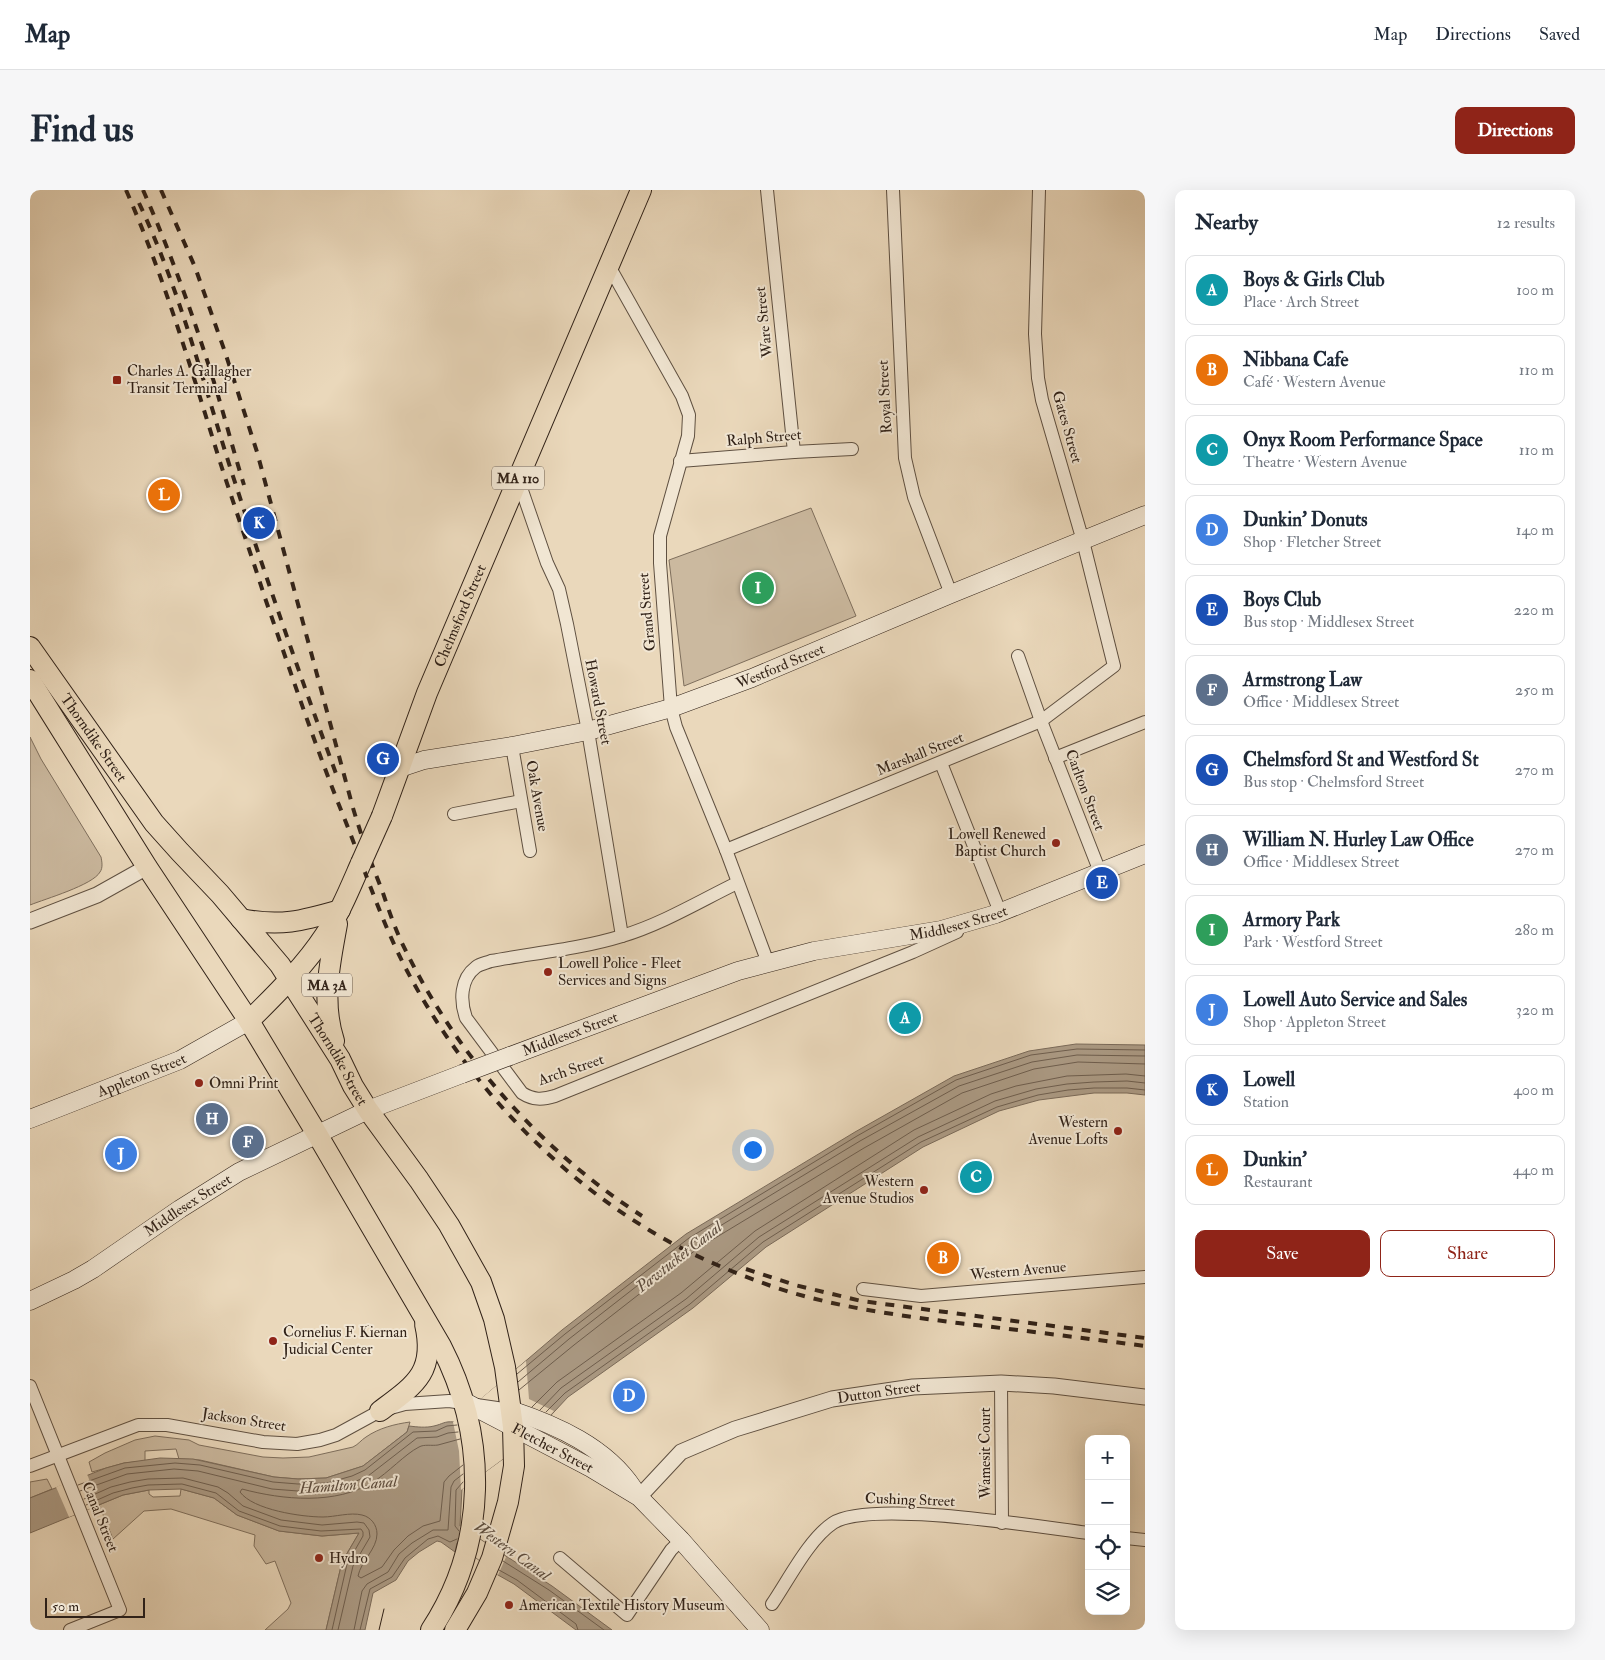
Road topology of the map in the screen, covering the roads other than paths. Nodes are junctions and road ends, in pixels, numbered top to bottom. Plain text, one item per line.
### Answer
1 (641, 190) edge
2 (768, 190) edge
3 (893, 190) edge
4 (1039, 190) edge
5 (609, 266) junction
6 (852, 449) dead end
7 (794, 452) junction
8 (680, 461) junction
9 (518, 479) junction
10 (1145, 515) edge
11 (1083, 540) junction
12 (951, 594) junction
13 (30, 647) edge
14 (1018, 656) dead end
15 (1114, 666) joint
16 (30, 680) edge
17 (671, 708) junction
18 (1041, 721) junction
19 (1145, 722) edge
20 (588, 731) junction
21 (512, 746) junction
22 (1056, 758) junction
23 (941, 763) junction
24 (400, 768) junction
25 (521, 801) junction
26 (454, 814) dead end
27 (726, 850) junction
28 (530, 851) dead end
29 (1145, 854) edge
30 (146, 867) junction
31 (1100, 872) junction
32 (737, 883) junction
33 (340, 910) junction
34 (998, 913) junction
35 (241, 919) junction
36 (30, 921) edge
37 (622, 936) junction
38 (768, 963) junction
39 (290, 980) junction
40 (249, 1021) junction
41 (340, 1059) junction
42 (368, 1110) junction
43 (30, 1119) edge
44 (317, 1134) junction
45 (1145, 1277) edge
46 (863, 1289) dead end
47 (30, 1301) edge
48 (422, 1312) junction
49 (1002, 1384) junction
50 (30, 1386) edge
51 (1145, 1397) edge
52 (470, 1406) junction
53 (380, 1411) junction
54 (512, 1418) junction
55 (58, 1455) junction
56 (30, 1466) edge
57 (639, 1497) junction
58 (1002, 1523) junction
59 (1085, 1533) edge
60 (1130, 1538) edge
61 (681, 1540) junction
62 (1145, 1540) edge
63 (560, 1558) dead end
64 (772, 1604) dead end
65 (70, 1630) edge
66 (431, 1630) edge
67 (455, 1630) edge
68 (760, 1630) edge

1 - 5 main road, Chelmsford Street / MA 110
2 - 7 street, Ware Street
3 - 12 street, Royal Street
4 - 11 street, Gates Street
5 - 8 street, Grand Street
5 - 9 main road, Chelmsford Street / MA 110
6 - 7 street, Ralph Street
7 - 8 street, Ralph Street
8 - 17 street, Grand Street
9 - 20 street, Howard Street
9 - 24 main road, Chelmsford Street / MA 110
10 - 11 main road, Westford Street
11 - 12 main road, Westford Street
11 - 15 street, Gates Street
12 - 17 main road, Westford Street
13 - 35 main road, Thorndike Street
14 - 18 street, Carlton Street
15 - 18 street, Marshall Street
16 - 30 main road, Thorndike Street
17 - 20 main road, Westford Street
17 - 27 street, Grand Street
18 - 22 street, Carlton Street
18 - 23 street, Marshall Street
19 - 22 street
20 - 21 main road, Westford Street
20 - 37 street, Howard Street
21 - 24 main road, Westford Street
21 - 25 street, Oak Avenue
22 - 31 street, Carlton Street
23 - 27 street, Marshall Street
23 - 34 street
24 - 33 main road, Chelmsford Street / MA 3A, bridge
25 - 26 street
25 - 28 street, Oak Avenue
27 - 32 street, Grand Street
29 - 31 main road, Middlesex Street
30 - 36 street
30 - 40 main road, Thorndike Street
31 - 34 main road, Middlesex Street
32 - 37 street, Arch Street
32 - 38 street, Grand Street
33 - 35 main road
33 - 39 main road, Chelmsford Street / MA 3A
33 - 41 main road, MA 3A
34 - 37 street, Arch Street
34 - 38 main road, Middlesex Street
35 - 39 main road, Thorndike Street
38 - 42 main road, Middlesex Street, bridge
39 - 40 main road, Chelmsford Street / MA 3A
39 - 41 main road, Thorndike Street
40 - 43 main road, Appleton Street
40 - 44 main road, Thorndike Street
41 - 42 main road, Thorndike Street
42 - 44 main road, Middlesex Street
42 - 54 main road, Thorndike Street
44 - 47 main road, Middlesex Street
44 - 48 main road, Thorndike Street
45 - 46 street, Western Avenue
48 - 52 main road, Thorndike Street
48 - 53 main road
49 - 51 street, Dutton Street
49 - 57 street, Dutton Street
49 - 58 street, Wamesit Court
50 - 55 street, Canal Street
52 - 53 street, Jackson Street
52 - 54 main road, Fletcher Street
52 - 66 main road
53 - 55 street, Jackson Street
54 - 57 main road, Fletcher Street
54 - 57 main road, Fletcher Street
54 - 67 main road
55 - 56 street, Jackson Street
55 - 65 street, Canal Street
57 - 61 main road, Fletcher Street
58 - 59 street, Cushing Street
58 - 64 street, Cushing Street
60 - 62 street
61 - 63 street
61 - 68 main road, Fletcher Street

